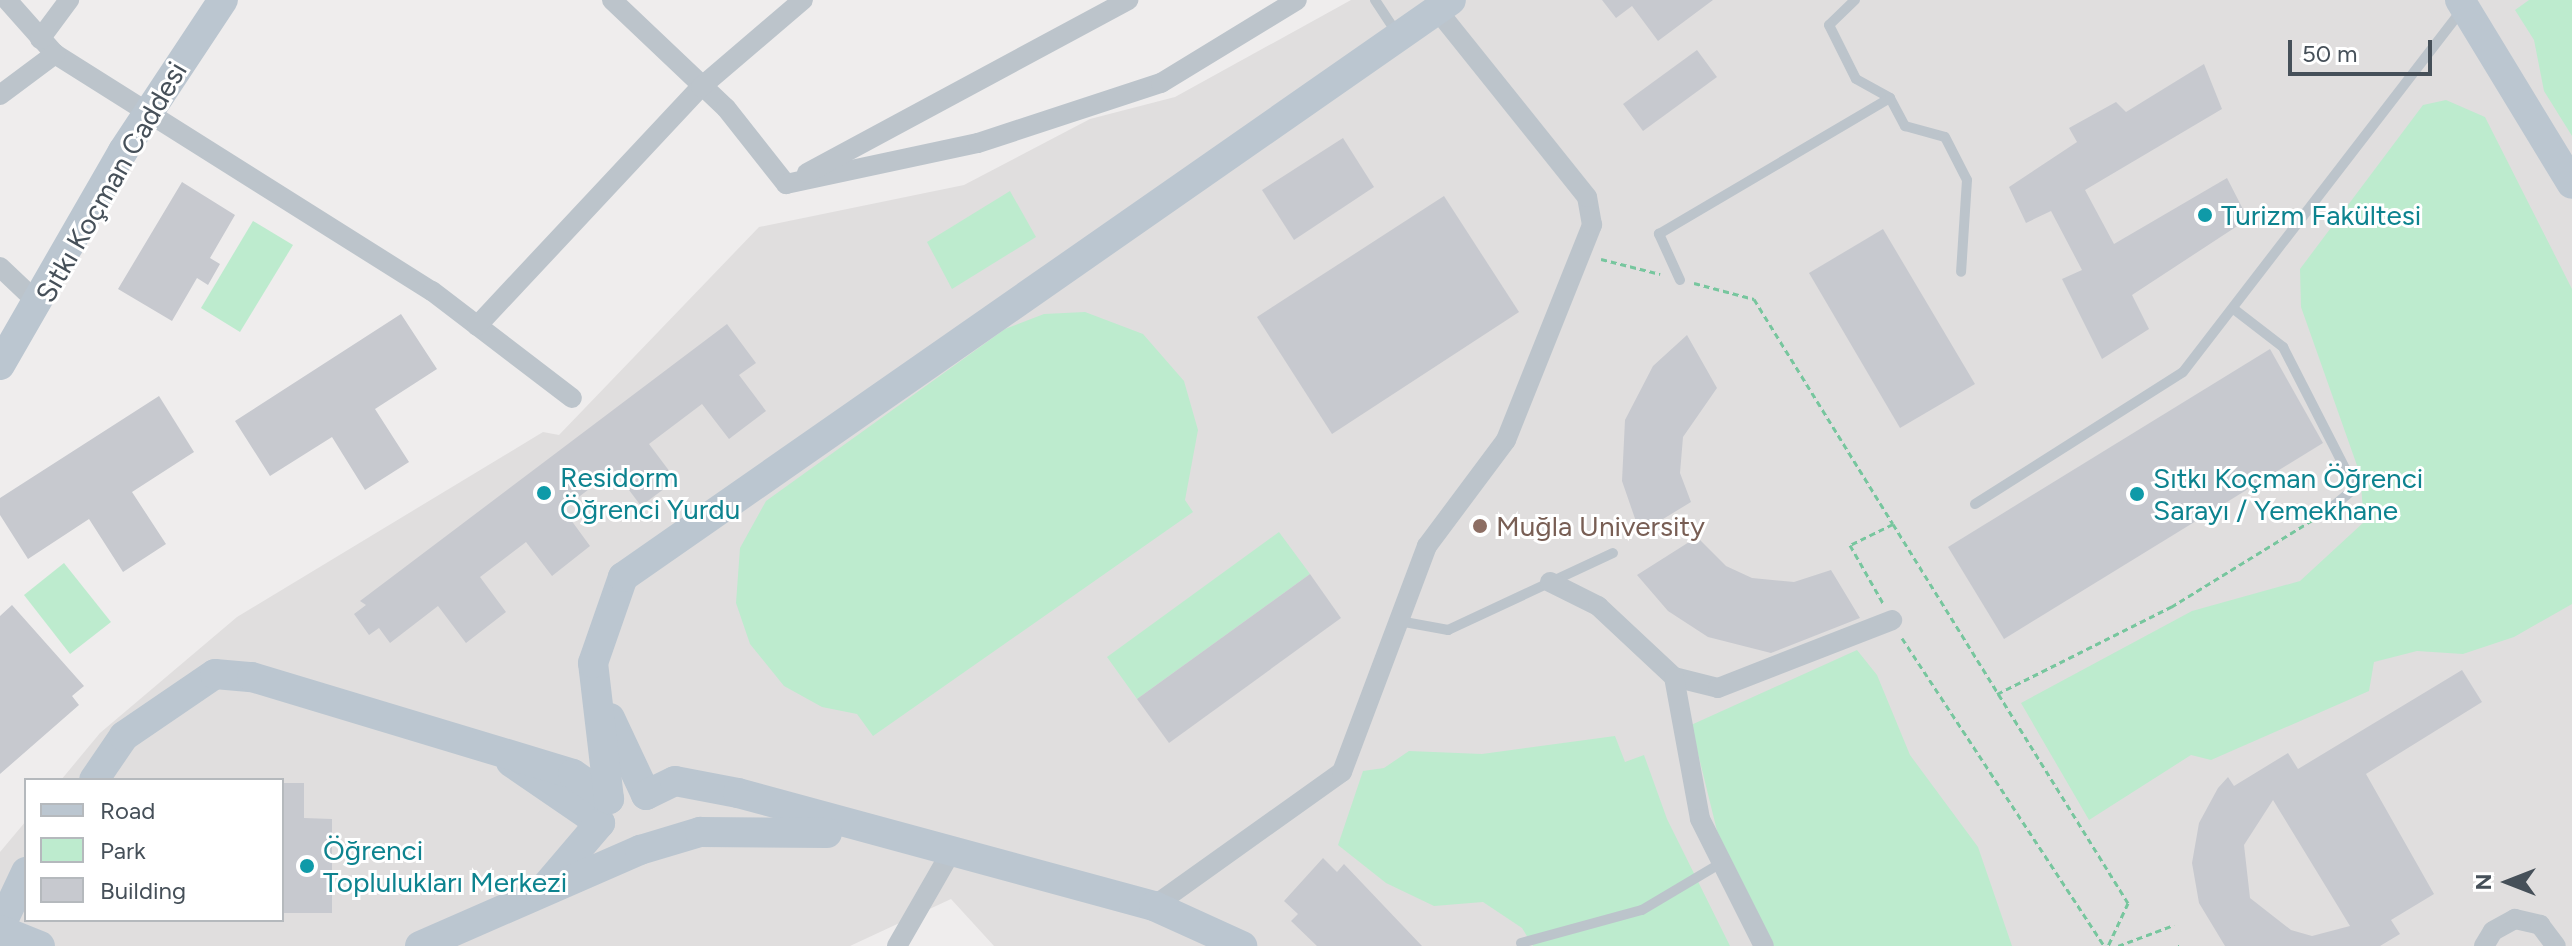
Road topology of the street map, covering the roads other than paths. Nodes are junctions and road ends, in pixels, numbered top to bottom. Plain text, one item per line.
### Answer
1 (7, 0) edge
2 (69, 0) edge
3 (223, 0) edge
4 (612, 0) edge
5 (803, 0) edge
6 (1128, 0) edge
7 (1297, 0) edge
8 (1375, 0) edge
9 (1855, 0) edge
10 (2462, 4) edge
11 (1444, 5) edge
12 (1398, 36) junction
13 (48, 46) junction
14 (701, 87) junction
15 (0, 95) edge
16 (1890, 98) junction
17 (148, 112) junction
18 (786, 184) junction
19 (2572, 184) edge
20 (0, 267) edge
21 (1961, 272) dead end
22 (1680, 280) road end
23 (40, 305) junction
24 (2235, 310) junction
25 (477, 326) junction
26 (0, 365) edge
27 (572, 398) dead end
28 (1975, 504) dead end
29 (2331, 508) road end
30 (1613, 553) dead end
31 (1550, 582) junction
32 (1892, 620) road end
33 (1399, 621) junction
34 (593, 663) junction
35 (1674, 677) junction
36 (95, 778) edge
37 (646, 795) junction
38 (604, 811) junction
39 (889, 838) junction
40 (640, 850) junction
41 (950, 854) junction
42 (1721, 863) junction
43 (24, 876) edge
44 (540, 893) junction
45 (1154, 906) junction
46 (0, 928) edge
47 (2572, 935) edge
48 (2553, 940) edge
49 (1521, 943) dead end
50 (40, 946) edge
51 (420, 946) edge
52 (897, 946) edge
53 (1242, 946) edge
54 (1764, 946) edge
55 (2484, 946) edge

1 - 13 street
2 - 13 street
3 - 17 street, Sıtkı Koçman Caddesi
4 - 14 street
5 - 14 street
6 - 18 street
7 - 18 street
8 - 12 lane
9 - 16 lane
10 - 19 street
10 - 24 lane
11 - 12 street
11 - 33 street
12 - 34 street
13 - 15 street
13 - 17 street
14 - 18 street
14 - 25 street
16 - 21 lane
16 - 22 lane
17 - 23 street, Sıtkı Koçman Caddesi
17 - 25 street
20 - 23 street
23 - 26 street, Sıtkı Koçman Caddesi
24 - 28 lane
24 - 29 lane
25 - 27 street
30 - 31 lane
31 - 33 lane
31 - 35 street
32 - 35 street
33 - 45 street
34 - 37 street
34 - 38 street
35 - 42 street
36 - 38 street
37 - 38 street
37 - 39 street
37 - 40 street
38 - 40 street
38 - 44 street
39 - 40 street
39 - 41 street
40 - 44 street
41 - 45 street
41 - 52 street
42 - 49 lane
42 - 54 street
43 - 46 street
44 - 51 street
45 - 53 street
46 - 50 street
47 - 48 street
48 - 55 street

